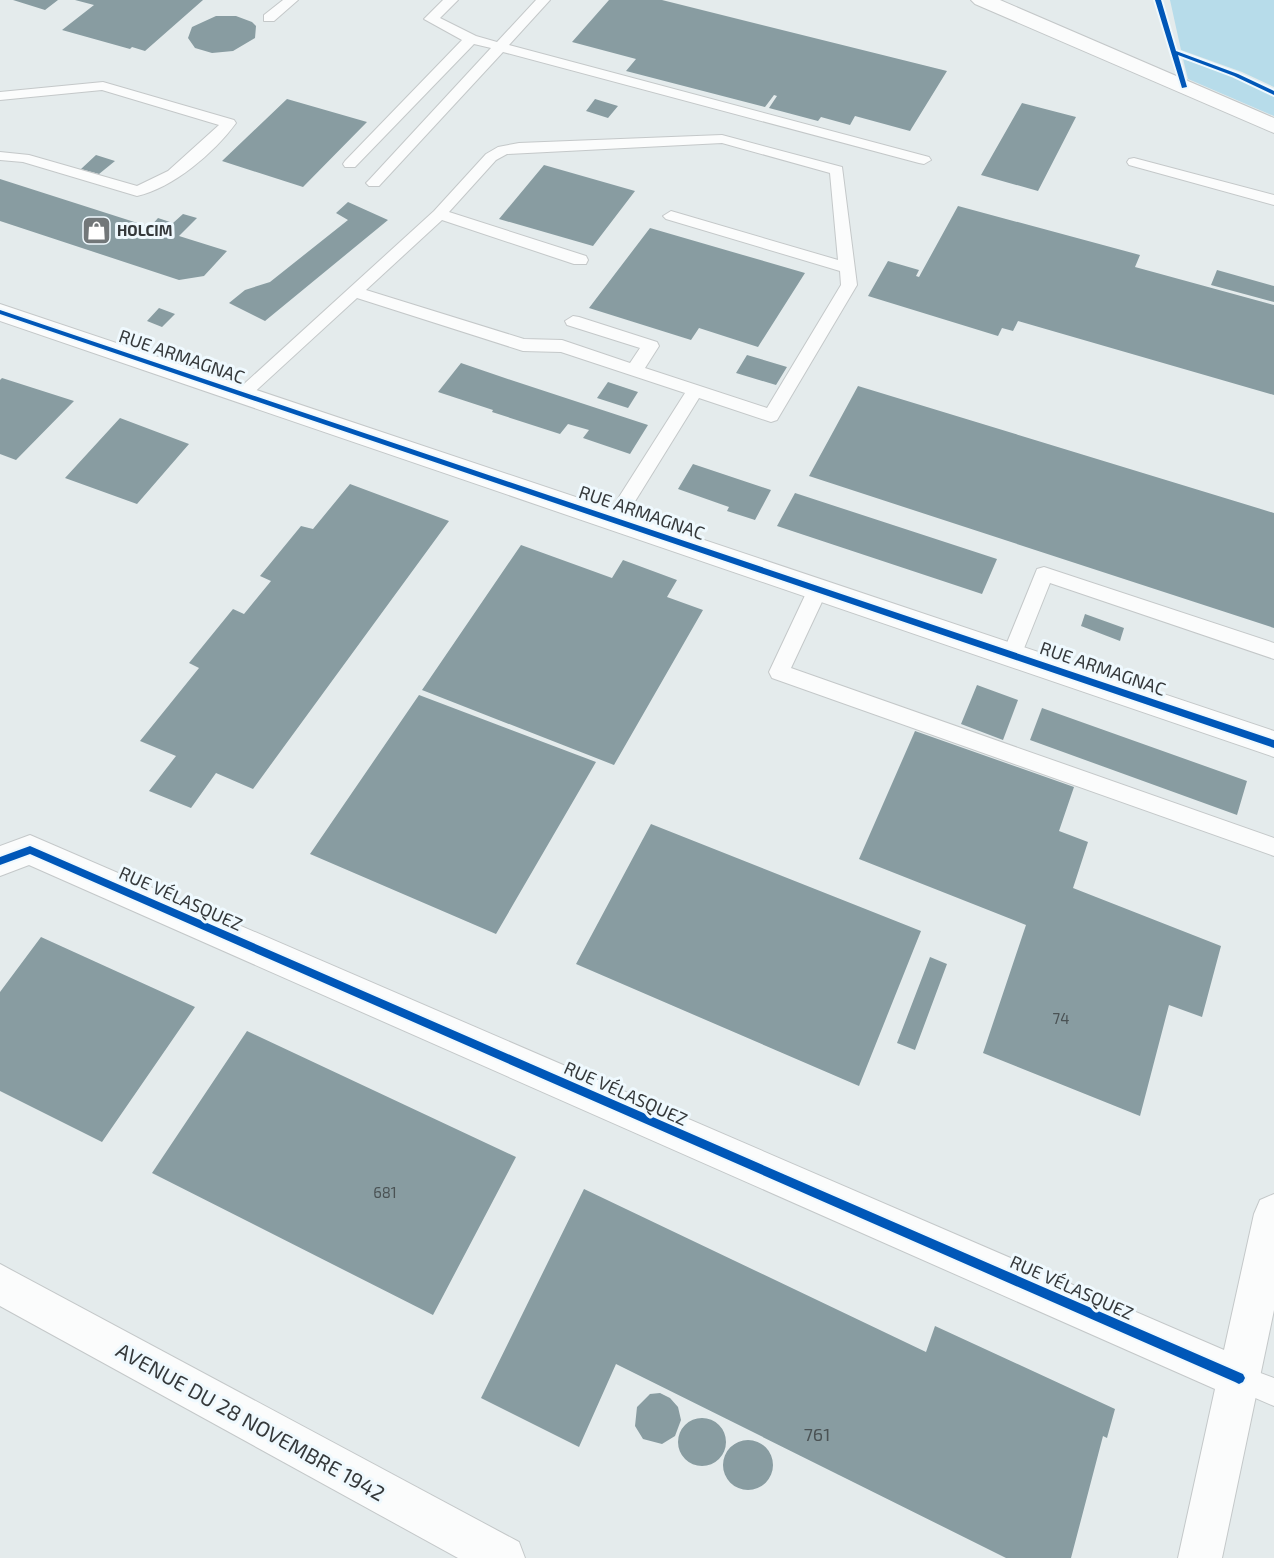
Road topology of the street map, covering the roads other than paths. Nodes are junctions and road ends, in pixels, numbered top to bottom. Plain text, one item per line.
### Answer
1 (451, 0) edge
2 (543, 0) edge
3 (982, 0) edge
4 (289, 1) edge
5 (269, 18) dead end
6 (471, 39) junction
7 (501, 47) junction
8 (0, 96) edge
9 (1274, 126) edge
10 (0, 156) edge
11 (924, 160) dead end
12 (1134, 162) dead end
13 (350, 164) dead end
14 (374, 183) dead end
15 (1274, 200) edge
16 (439, 214) junction
17 (671, 216) dead end
18 (580, 260) dead end
19 (847, 268) junction
20 (354, 292) junction
21 (0, 312) edge
22 (573, 321) dead end
23 (634, 370) junction
24 (696, 390) junction
25 (242, 394) junction
26 (614, 519) junction
27 (818, 589) junction
28 (1274, 651) edge
29 (1012, 655) junction
30 (1274, 744) edge
31 (1274, 847) edge
32 (0, 861) edge
33 (1274, 1214) edge
34 (0, 1284) edge
35 (1256, 1385) edge
36 (503, 1558) edge
37 (1200, 1558) edge

1 - 6 lane
2 - 7 lane
3 - 9 street
4 - 5 lane
6 - 7 lane
6 - 13 lane
7 - 11 lane
7 - 14 lane
8 - 10 lane
12 - 15 lane
16 - 18 lane
16 - 19 lane
16 - 20 lane
17 - 19 lane
19 - 24 lane
20 - 23 lane
20 - 25 lane
21 - 25 street, RUE ARMAGNAC
22 - 23 lane
23 - 24 lane
24 - 26 lane
25 - 26 street, RUE ARMAGNAC
26 - 27 street, RUE ARMAGNAC
27 - 29 street, RUE ARMAGNAC
27 - 31 lane
28 - 29 lane
29 - 30 street, RUE ARMAGNAC
32 - 35 street, RUE VÉLASQUEZ
33 - 35 street
34 - 36 street, AVENUE DU 28 NOVEMBRE 1942
35 - 37 street

